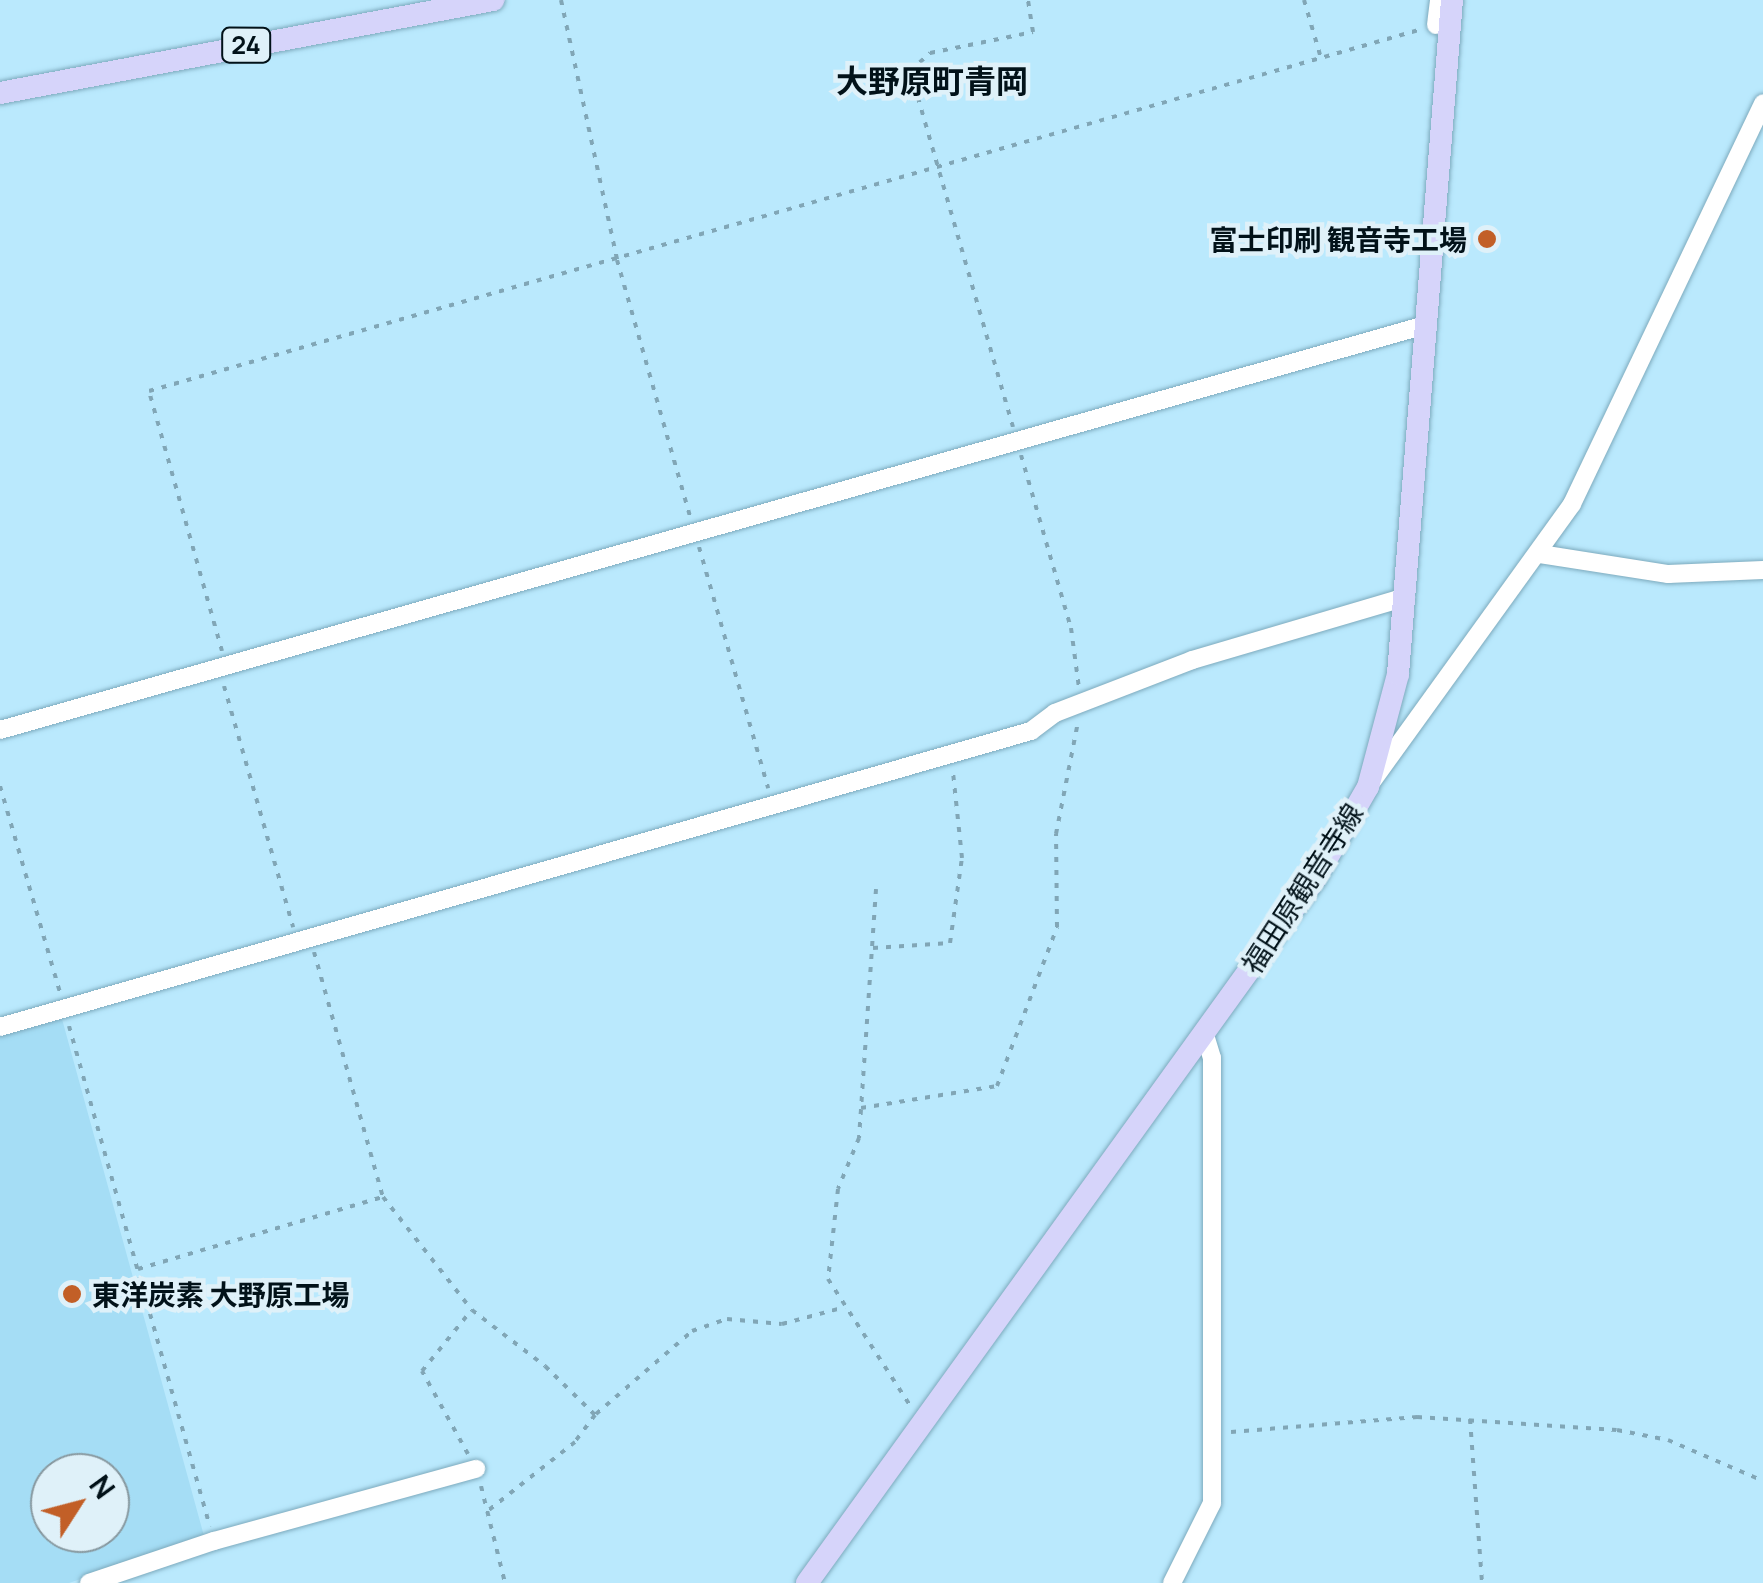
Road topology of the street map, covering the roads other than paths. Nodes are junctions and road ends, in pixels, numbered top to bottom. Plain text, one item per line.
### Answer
1 (493, 0) edge
2 (1439, 0) edge
3 (1452, 0) edge
4 (1436, 25) road end
5 (0, 92) edge
6 (1763, 104) edge
7 (1426, 325) junction
8 (1540, 554) junction
9 (1763, 570) edge
10 (1406, 597) junction
11 (0, 730) edge
12 (1368, 786) junction
13 (0, 1027) edge
14 (1204, 1031) junction
15 (476, 1469) road end
16 (89, 1583) edge
17 (806, 1583) edge
18 (1172, 1583) edge

1 - 5 main road, 24
2 - 4 street
3 - 7 main road, 福田原観音寺線
6 - 8 street
7 - 10 main road, 福田原観音寺線
7 - 11 street
8 - 9 street
8 - 12 street
10 - 12 main road, 福田原観音寺線
10 - 13 street
12 - 14 main road, 福田原観音寺線
14 - 17 main road, 福田原観音寺線
14 - 18 street
15 - 16 street

